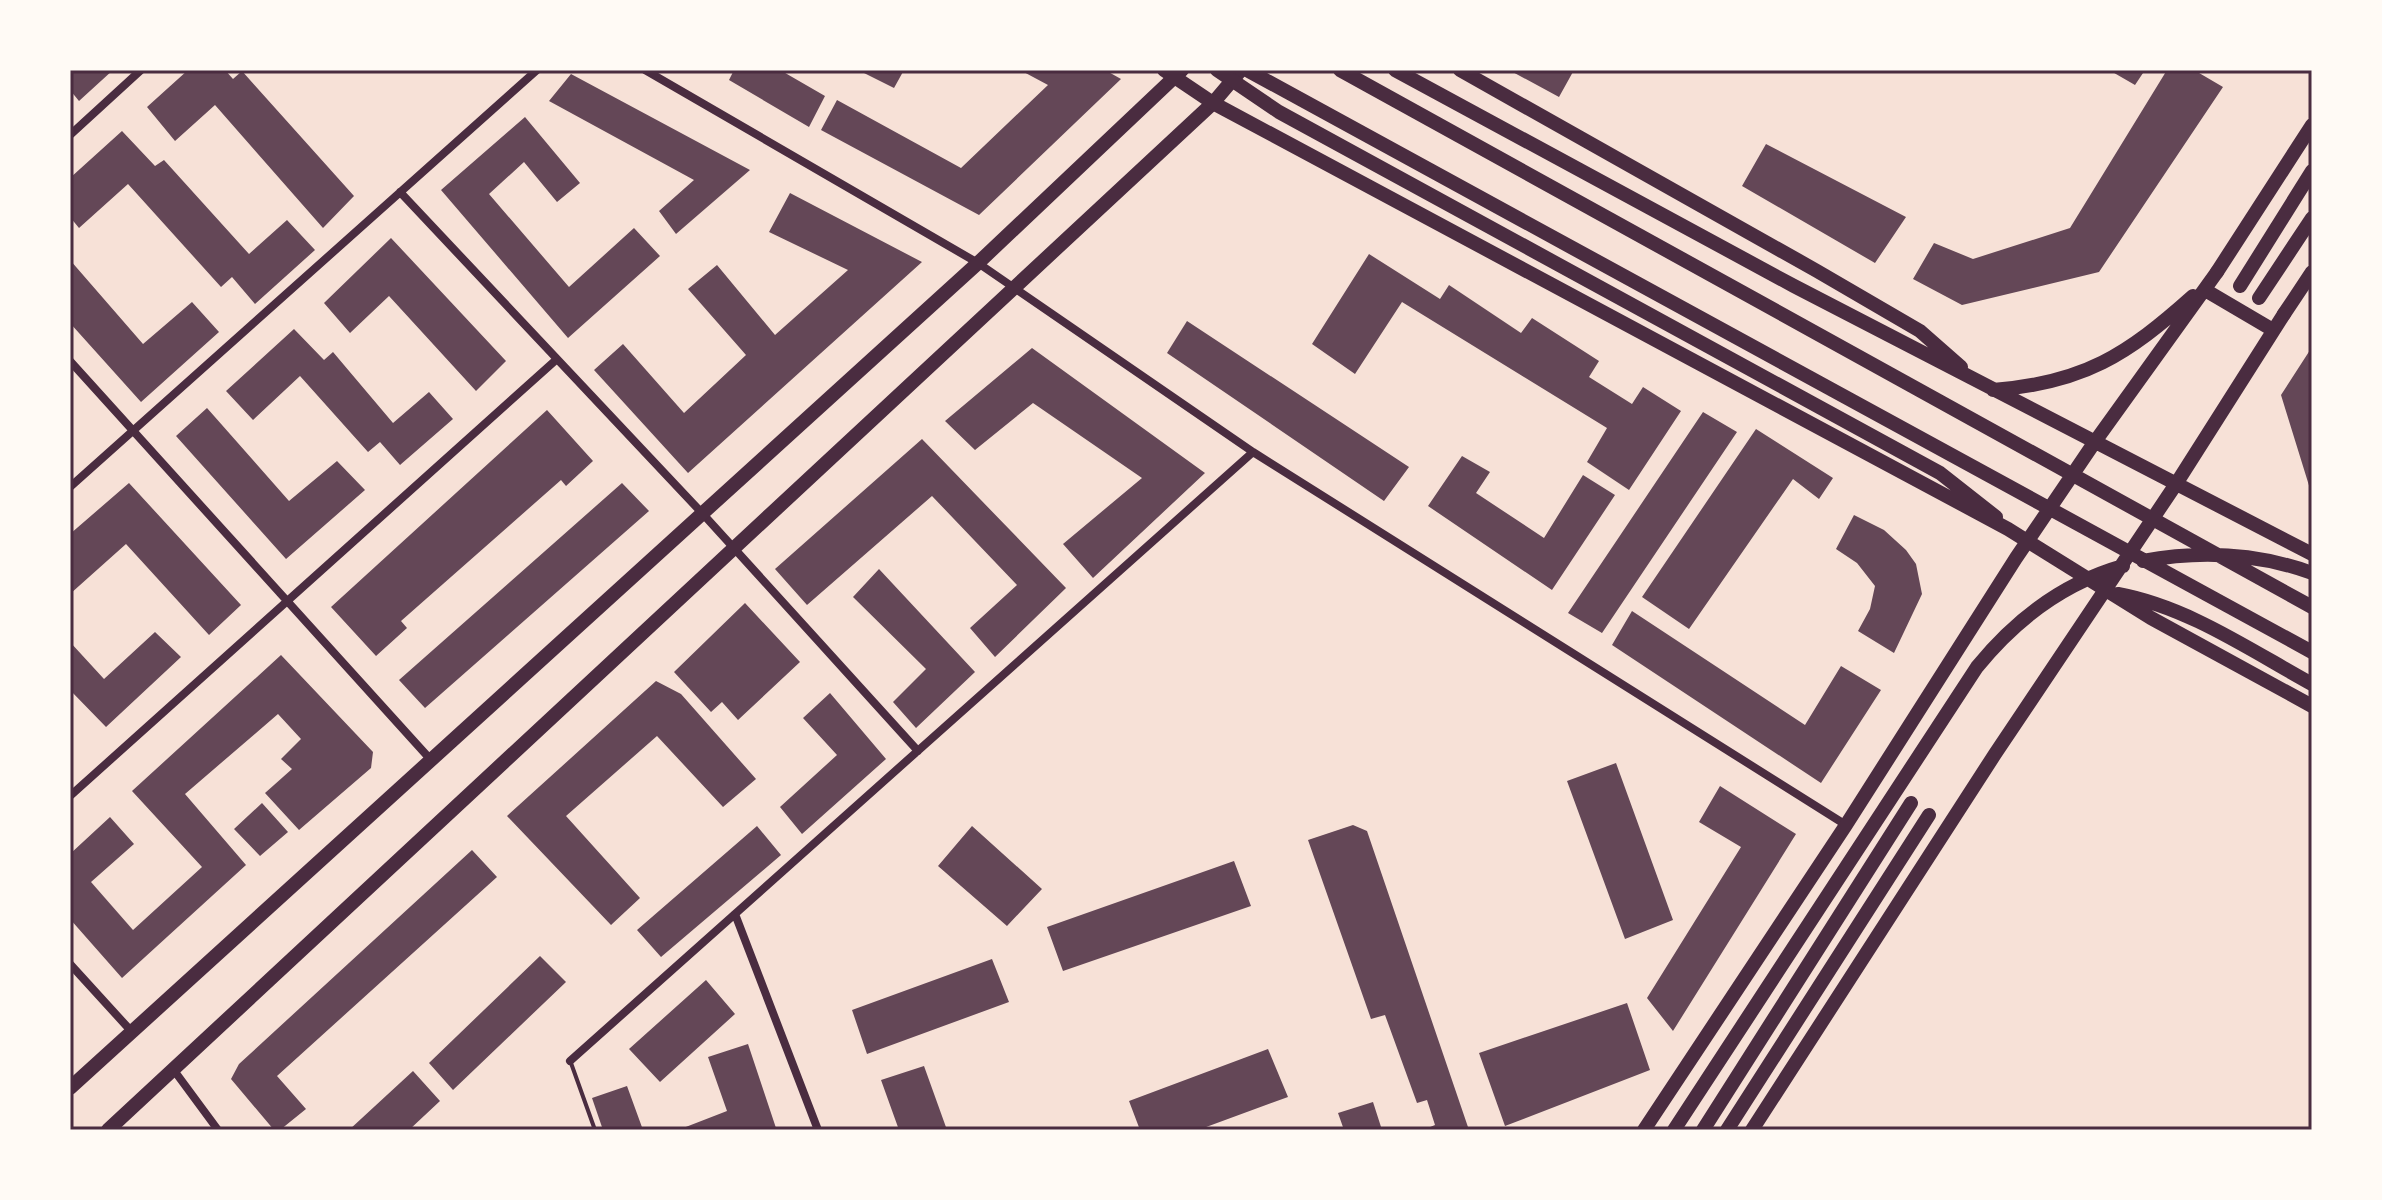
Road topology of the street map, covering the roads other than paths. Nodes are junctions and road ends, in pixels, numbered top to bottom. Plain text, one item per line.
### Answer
1 (141, 70) edge
2 (537, 70) edge
3 (645, 70) edge
4 (1217, 70) edge
5 (1241, 70) edge
6 (1247, 70) edge
7 (1340, 70) edge
8 (1395, 70) edge
9 (1460, 70) edge
10 (1174, 72) edge
11 (1213, 103) junction
12 (2312, 125) edge
13 (70, 135) edge
14 (2312, 171) edge
15 (400, 192) junction
16 (2312, 218) edge
17 (978, 263) junction
18 (2312, 272) edge
19 (2211, 281) junction
20 (2240, 286) dead end
21 (1014, 288) junction
22 (2259, 298) dead end
23 (2273, 330) junction
24 (557, 359) junction
25 (70, 361) edge
26 (1986, 387) junction
27 (133, 431) junction
28 (2094, 443) junction
29 (1253, 452) junction
30 (2176, 484) junction
31 (70, 487) edge
32 (702, 513) junction
33 (2008, 529) junction
34 (733, 547) junction
35 (2312, 554) edge
36 (2312, 573) edge
37 (2110, 593) junction
38 (287, 601) junction
39 (2312, 607) edge
40 (2312, 652) edge
41 (2312, 684) edge
42 (2312, 706) edge
43 (918, 751) junction
44 (431, 760) junction
45 (70, 796) edge
46 (1911, 803) dead end
47 (1929, 815) dead end
48 (1846, 825) junction
49 (735, 914) junction
50 (70, 964) edge
51 (132, 1032) junction
52 (570, 1061) joint
53 (173, 1069) junction
54 (70, 1088) edge
55 (108, 1130) edge
56 (218, 1130) edge
57 (595, 1130) edge
58 (818, 1130) edge
59 (1644, 1130) edge
60 (1674, 1130) edge
61 (1703, 1130) edge
62 (1727, 1130) edge
63 (1752, 1130) edge

1 - 13 street
2 - 15 street
3 - 17 street
4 - 33 main road
5 - 11 main road
6 - 40 main road
7 - 39 main road
8 - 26 main road
9 - 26 main road
10 - 11 main road
10 - 17 main road
11 - 21 main road
11 - 33 main road
12 - 19 main road
14 - 20 main road
15 - 24 street
15 - 27 street
16 - 22 main road
17 - 21 street
17 - 32 main road
18 - 23 main road
19 - 23 main road
19 - 26 main road
19 - 28 main road
21 - 29 street
21 - 34 main road
23 - 30 main road
24 - 32 street
24 - 38 street
25 - 27 street
26 - 28 main road
27 - 31 street
27 - 38 street
28 - 30 main road
28 - 48 main road
29 - 43 street
29 - 48 street
30 - 35 main road
30 - 63 main road
32 - 34 street
32 - 44 main road
33 - 37 main road
34 - 43 street
34 - 53 main road
36 - 60 main road
37 - 41 main road
37 - 42 main road
38 - 44 street
38 - 45 street
43 - 49 street
44 - 51 main road
46 - 61 main road
47 - 62 main road
48 - 59 main road
49 - 52 street
49 - 58 street
50 - 51 street
51 - 54 main road
52 - 57 lane
53 - 55 main road
53 - 56 street

